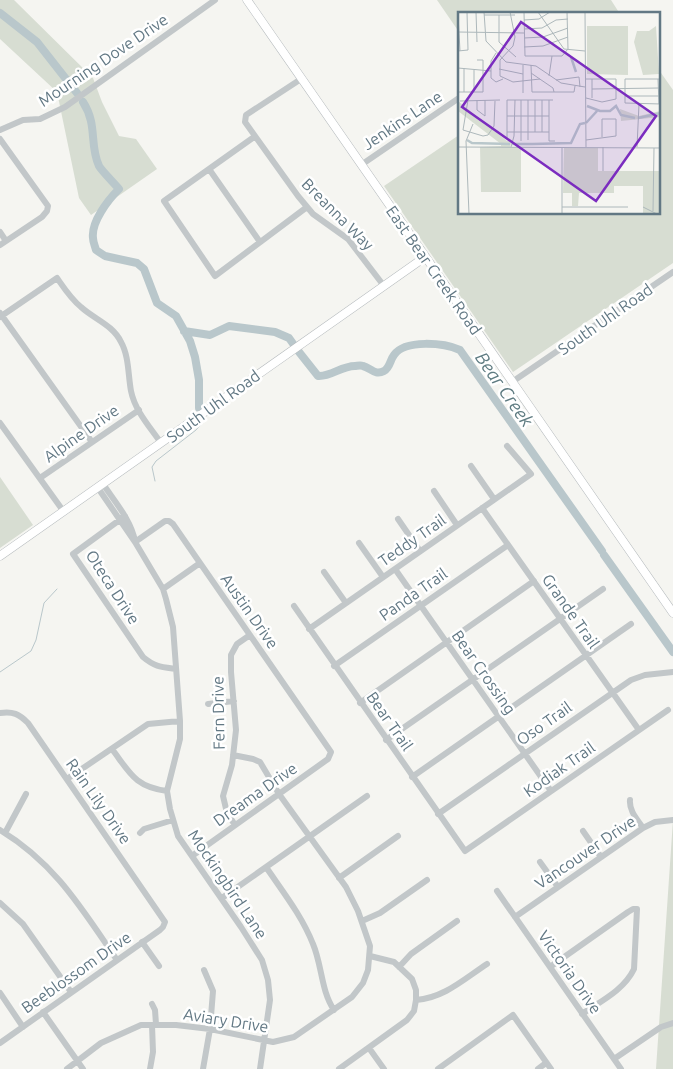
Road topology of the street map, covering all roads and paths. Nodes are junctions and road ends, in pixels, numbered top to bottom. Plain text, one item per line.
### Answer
1 (214, 0) edge
2 (247, 0) edge
3 (301, 79) junction
4 (458, 99) edge
5 (0, 130) edge
6 (254, 137) junction
7 (0, 140) edge
8 (361, 165) junction
9 (209, 169) junction
10 (307, 207) junction
11 (0, 232) edge
12 (6, 241) junction
13 (260, 242) junction
14 (0, 246) edge
15 (425, 257) junction
16 (673, 272) edge
17 (384, 286) junction
18 (1, 315) edge
19 (512, 382) junction
20 (139, 410) junction
21 (0, 423) edge
22 (92, 442) junction
23 (161, 443) junction
24 (507, 446) dead end
25 (471, 466) dead end
26 (40, 478) junction
27 (100, 486) junction
28 (434, 492) dead end
29 (494, 499) junction
30 (482, 508) junction
31 (64, 512) junction
32 (123, 518) junction
33 (398, 519) dead end
34 (457, 525) junction
35 (136, 542) junction
36 (359, 543) dead end
37 (508, 545) junction
38 (420, 551) junction
39 (0, 556) edge
40 (200, 563) junction
41 (395, 568) junction
42 (324, 572) dead end
43 (383, 577) junction
44 (534, 582) junction
45 (163, 589) junction
46 (603, 589) dead end
47 (346, 603) junction
48 (421, 605) junction
49 (294, 606) dead end
50 (673, 613) edge
51 (560, 619) junction
52 (631, 624) dead end
53 (309, 629) junction
54 (250, 634) junction
55 (447, 642) junction
56 (586, 655) junction
57 (334, 666) junction
58 (176, 668) junction
59 (673, 672) edge
60 (473, 679) junction
61 (612, 692) junction
62 (234, 701) junction
63 (360, 702) junction
64 (208, 704) dead end
65 (668, 710) dead end
66 (0, 713) edge
67 (499, 716) junction
68 (180, 721) junction
69 (639, 730) junction
70 (386, 740) junction
71 (112, 749) junction
72 (331, 752) joint
73 (525, 754) junction
74 (233, 755) junction
75 (412, 777) junction
76 (67, 779) junction
77 (551, 791) junction
78 (168, 792) junction
79 (26, 794) dead end
80 (279, 794) junction
81 (367, 796) dead end
82 (630, 800) dead end
83 (438, 814) junction
84 (173, 820) junction
85 (673, 820) edge
86 (235, 825) junction
87 (643, 828) junction
88 (583, 831) dead end
89 (2, 832) edge
90 (140, 833) dead end
91 (310, 836) junction
92 (398, 836) dead end
93 (465, 852) joint
94 (192, 856) junction
95 (601, 857) junction
96 (540, 862) dead end
97 (266, 867) junction
98 (339, 878) junction
99 (427, 880) dead end
100 (558, 887) junction
101 (497, 891) dead end
102 (222, 898) junction
103 (0, 903) edge
104 (515, 917) junction
105 (362, 921) junction
106 (457, 921) dead end
107 (165, 922) joint
108 (142, 942) junction
109 (370, 956) junction
110 (117, 960) junction
111 (487, 964) dead end
112 (159, 966) dead end
113 (399, 967) junction
114 (550, 967) junction
115 (204, 970) dead end
116 (71, 992) junction
117 (0, 993) edge
118 (416, 1000) junction
119 (152, 1004) dead end
120 (334, 1010) junction
121 (43, 1012) junction
122 (582, 1014) junction
123 (673, 1023) edge
124 (154, 1024) junction
125 (23, 1027) junction
126 (210, 1029) junction
127 (265, 1039) junction
128 (0, 1044) edge
129 (369, 1048) junction
130 (614, 1059) junction
131 (77, 1061) junction
132 (546, 1063) junction
133 (67, 1069) edge
134 (83, 1069) edge
135 (150, 1069) edge
136 (203, 1069) edge
137 (260, 1069) edge
138 (339, 1069) edge
139 (384, 1069) edge
140 (438, 1069) edge
141 (538, 1069) edge
142 (551, 1069) edge
143 (621, 1069) edge

1 - 5 street, Mourning Dove Drive
2 - 3 main road, East Bear Creek Road
3 - 6 street, Breanna Way
3 - 8 main road, East Bear Creek Road
4 - 8 street, Jenkins Lane
6 - 9 street
6 - 10 street, Breanna Way
7 - 12 street
8 - 15 main road, East Bear Creek Road
9 - 13 street
9 - 13 street
10 - 13 street
10 - 17 street, Breanna Way
11 - 12 street
12 - 14 street
15 - 17 main road, South Uhl Road
15 - 19 main road, East Bear Creek Road
16 - 19 street, South Uhl Road
17 - 23 main road, South Uhl Road
18 - 20 street
18 - 22 street
19 - 50 main road, East Bear Creek Road
20 - 22 street, Alpine Drive
20 - 23 street
21 - 26 street
22 - 26 street, Alpine Drive
23 - 27 main road, South Uhl Road
24 - 29 street, Teddy Trail
25 - 29 street
26 - 31 street
27 - 31 main road, South Uhl Road
27 - 32 street, Mockingbird Lane
28 - 34 street
29 - 30 street, Teddy Trail
30 - 34 street, Teddy Trail
30 - 37 street, Grande Trail
31 - 39 main road, South Uhl Road
32 - 35 street, Mockingbird Lane
32 - 58 street, Oteca Drive
33 - 38 street
34 - 38 street, Teddy Trail
35 - 40 street, Austin Drive
35 - 45 street, Mockingbird Lane
36 - 43 street
37 - 44 street, Grande Trail
37 - 48 street, Panda Trail
38 - 41 street, Teddy Trail
40 - 45 street
40 - 54 street, Austin Drive
41 - 43 street, Teddy Trail
41 - 48 street, Bear Crossing
42 - 47 street
43 - 47 street, Teddy Trail
44 - 51 street, Grande Trail
44 - 55 street
45 - 58 street, Mockingbird Lane
46 - 51 street
47 - 53 street, Teddy Trail
48 - 55 street, Bear Crossing
48 - 57 street, Panda Trail
49 - 53 street, Bear Trail
51 - 56 street, Grande Trail
51 - 60 street
52 - 56 street
53 - 57 street, Bear Trail
54 - 62 street, Fern Drive
54 - 72 street, Austin Drive
55 - 60 street, Bear Crossing
55 - 63 street
56 - 61 street, Grande Trail
56 - 67 street
57 - 63 street, Bear Trail
58 - 68 street, Mockingbird Lane
59 - 61 street, Oso Trail
60 - 67 street, Bear Crossing
60 - 70 street
61 - 69 street, Grande Trail
61 - 73 street, Oso Trail
62 - 64 street
62 - 74 street, Fern Drive
63 - 70 street, Bear Trail
65 - 69 street, Kodiak Trail
66 - 76 street, Rain Lily Drive
67 - 73 street, Bear Crossing
67 - 75 street
68 - 71 street
68 - 78 street, Mockingbird Lane
69 - 77 street, Kodiak Trail
70 - 75 street, Bear Trail
71 - 76 street
71 - 78 street
72 - 80 street, Dreama Drive
73 - 77 street, Bear Crossing
73 - 83 street, Oso Trail
74 - 80 street, Aviary Drive
74 - 86 street, Fern Drive
75 - 83 street, Bear Trail
76 - 107 street, Rain Lily Drive
77 - 93 street, Kodiak Trail
78 - 84 street, Mockingbird Lane
79 - 89 street
80 - 86 street, Dreama Drive
80 - 91 street, Aviary Drive
81 - 91 street
82 - 87 street
83 - 93 street, Bear Trail
84 - 90 street
84 - 94 street, Mockingbird Lane
85 - 87 street, Vancouver Drive
86 - 94 street, Dreama Drive
87 - 95 street, Vancouver Drive
88 - 95 street
89 - 110 street
91 - 97 street
91 - 98 street, Aviary Drive
92 - 98 street
94 - 102 street, Mockingbird Lane
95 - 100 street, Vancouver Drive
96 - 100 street
97 - 102 street
97 - 120 street
98 - 105 street, Aviary Drive
99 - 105 street
100 - 104 street, Vancouver Drive
101 - 104 street, Victoria Drive
102 - 127 street, Mockingbird Lane
103 - 116 street
104 - 114 street, Victoria Drive
105 - 109 street, Aviary Drive
106 - 113 street
107 - 108 street, Beeblossom Drive
108 - 110 street, Beeblossom Drive
108 - 112 street
109 - 113 street
109 - 120 street, Aviary Drive
110 - 116 street, Beeblossom Drive
111 - 118 street
113 - 118 street
114 - 122 street, Victoria Drive
114 - 122 street
115 - 126 street
116 - 121 street, Beeblossom Drive
117 - 125 street
118 - 129 street
119 - 124 street
120 - 127 street, Aviary Drive
121 - 125 street, Beeblossom Drive
121 - 131 street
122 - 130 street, Victoria Drive
123 - 130 street
124 - 126 street, Aviary Drive
124 - 131 street, Aviary Drive
124 - 135 street
125 - 128 street, Beeblossom Drive
126 - 127 street, Aviary Drive
126 - 136 street
127 - 137 street, Mockingbird Lane
129 - 138 street
129 - 139 street
130 - 143 street, Victoria Drive
131 - 133 street, Aviary Drive
131 - 134 street
132 - 140 street
132 - 141 street
132 - 142 street

